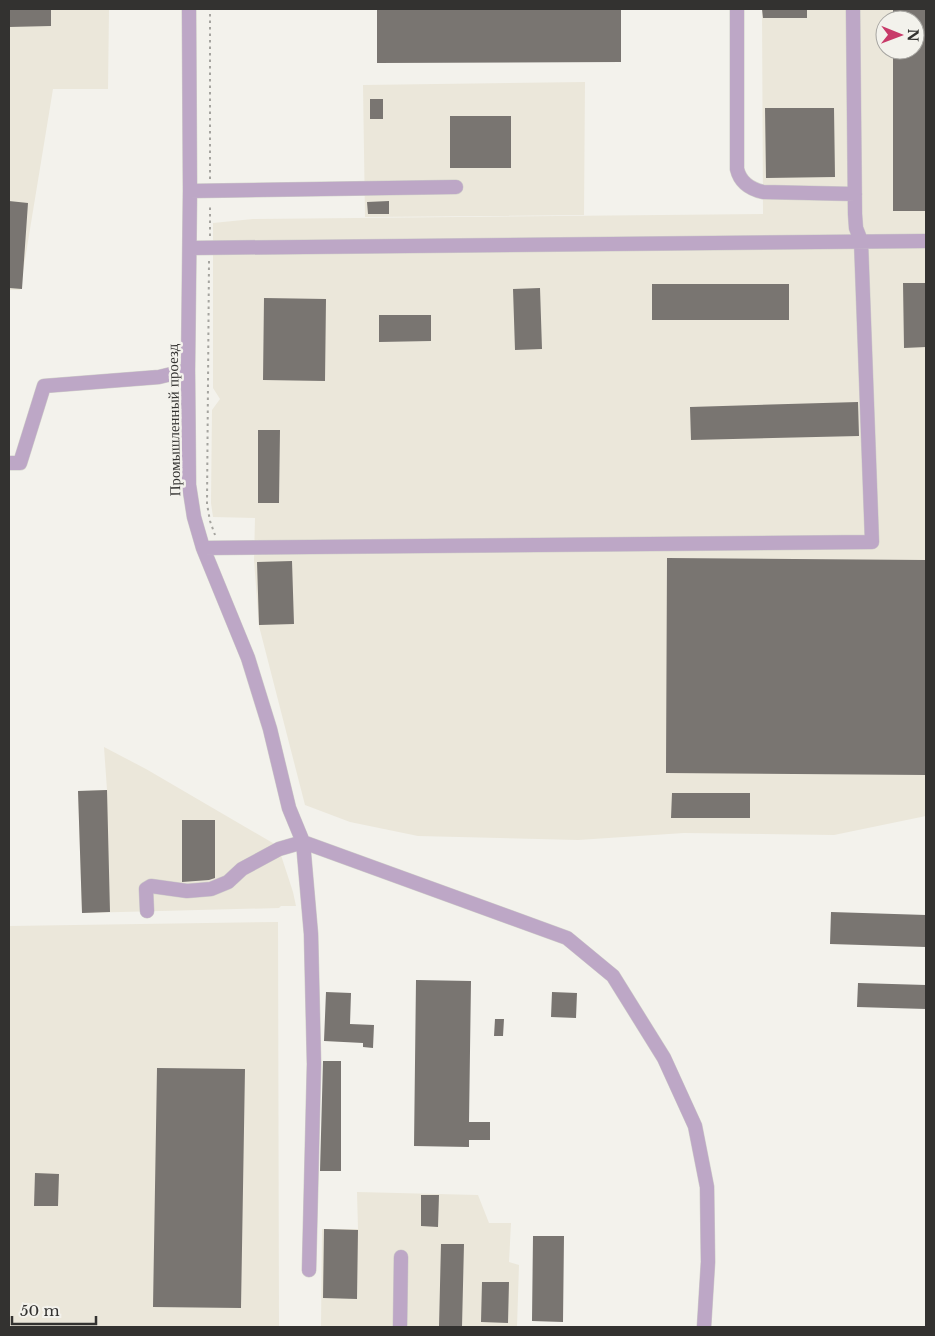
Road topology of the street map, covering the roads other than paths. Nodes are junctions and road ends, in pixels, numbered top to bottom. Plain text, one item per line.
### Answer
1 (189, 9) edge
2 (736, 9) edge
3 (853, 9) edge
4 (456, 187) dead end
5 (190, 191) junction
6 (855, 194) junction
7 (861, 241) junction
8 (926, 241) edge
9 (190, 248) junction
10 (188, 370) junction
11 (9, 463) edge
12 (203, 548) junction
13 (303, 842) junction
14 (147, 911) dead end
15 (401, 1257) dead end
16 (309, 1270) dead end
17 (400, 1327) edge
18 (704, 1327) edge

1 - 5 street, Промышленный проезд
2 - 6 street
3 - 6 street
4 - 5 street
5 - 9 street, Промышленный проезд
6 - 7 street
7 - 8 street
7 - 9 street
7 - 12 street
9 - 10 street, Промышленный проезд
10 - 11 street
10 - 12 street, Промышленный проезд
12 - 13 street, Промышленный проезд
13 - 14 street
13 - 16 street, Промышленный проезд
13 - 18 street
15 - 17 street

